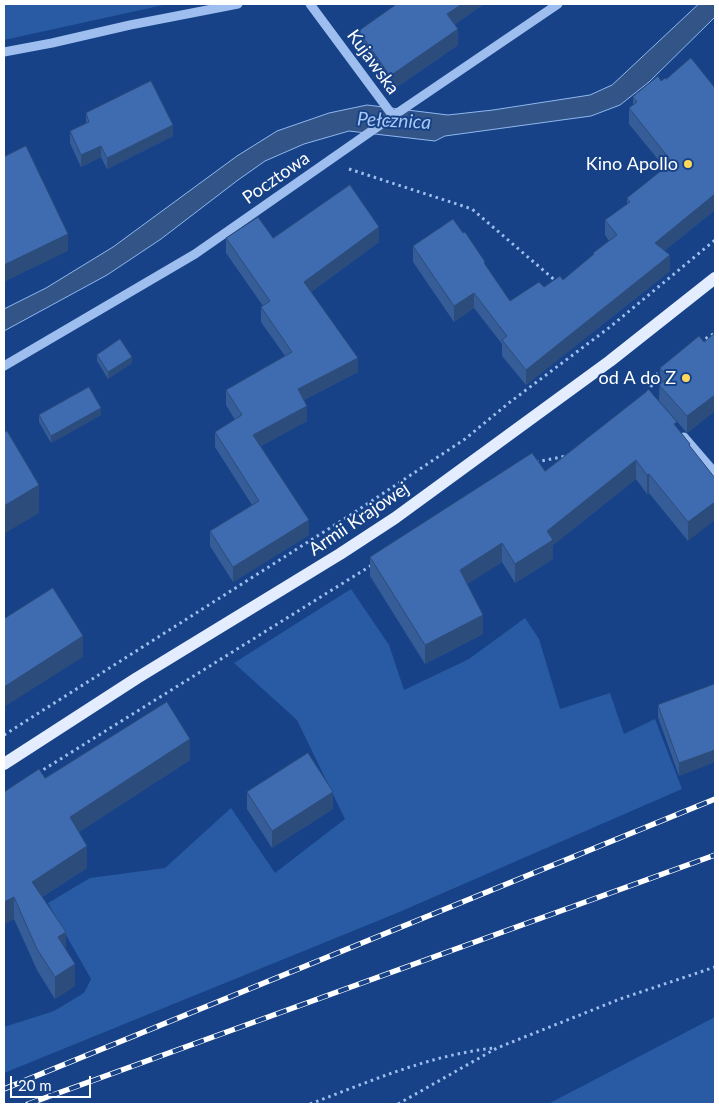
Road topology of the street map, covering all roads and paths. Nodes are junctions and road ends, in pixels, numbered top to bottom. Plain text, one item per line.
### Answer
1 (238, 4) edge
2 (310, 4) edge
3 (558, 4) edge
4 (4, 52) edge
5 (393, 116) junction
6 (326, 162) junction
7 (715, 240) edge
8 (715, 278) edge
9 (560, 286) edge
10 (594, 328) edge
11 (715, 333) edge
12 (600, 335) junction
13 (693, 346) edge
14 (4, 366) edge
15 (664, 369) edge
16 (646, 396) edge
17 (678, 431) edge
18 (574, 451) edge
19 (528, 463) edge
20 (715, 473) edge
21 (377, 562) edge
22 (4, 734) edge
23 (4, 764) edge
24 (37, 774) edge
25 (715, 967) edge
26 (497, 1048) junction
27 (310, 1104) edge
28 (398, 1104) edge

1 - 4 street
2 - 5 street, Kujawska
3 - 5 street, Pocztowa
5 - 6 street, Pocztowa
6 - 9 path
6 - 14 street, Pocztowa
7 - 12 path
8 - 23 main road, Armii Krajowej
10 - 12 path
11 - 13 path
12 - 22 path
15 - 16 path
17 - 20 street
18 - 19 path
21 - 24 path
25 - 26 path
26 - 27 path
26 - 28 path

